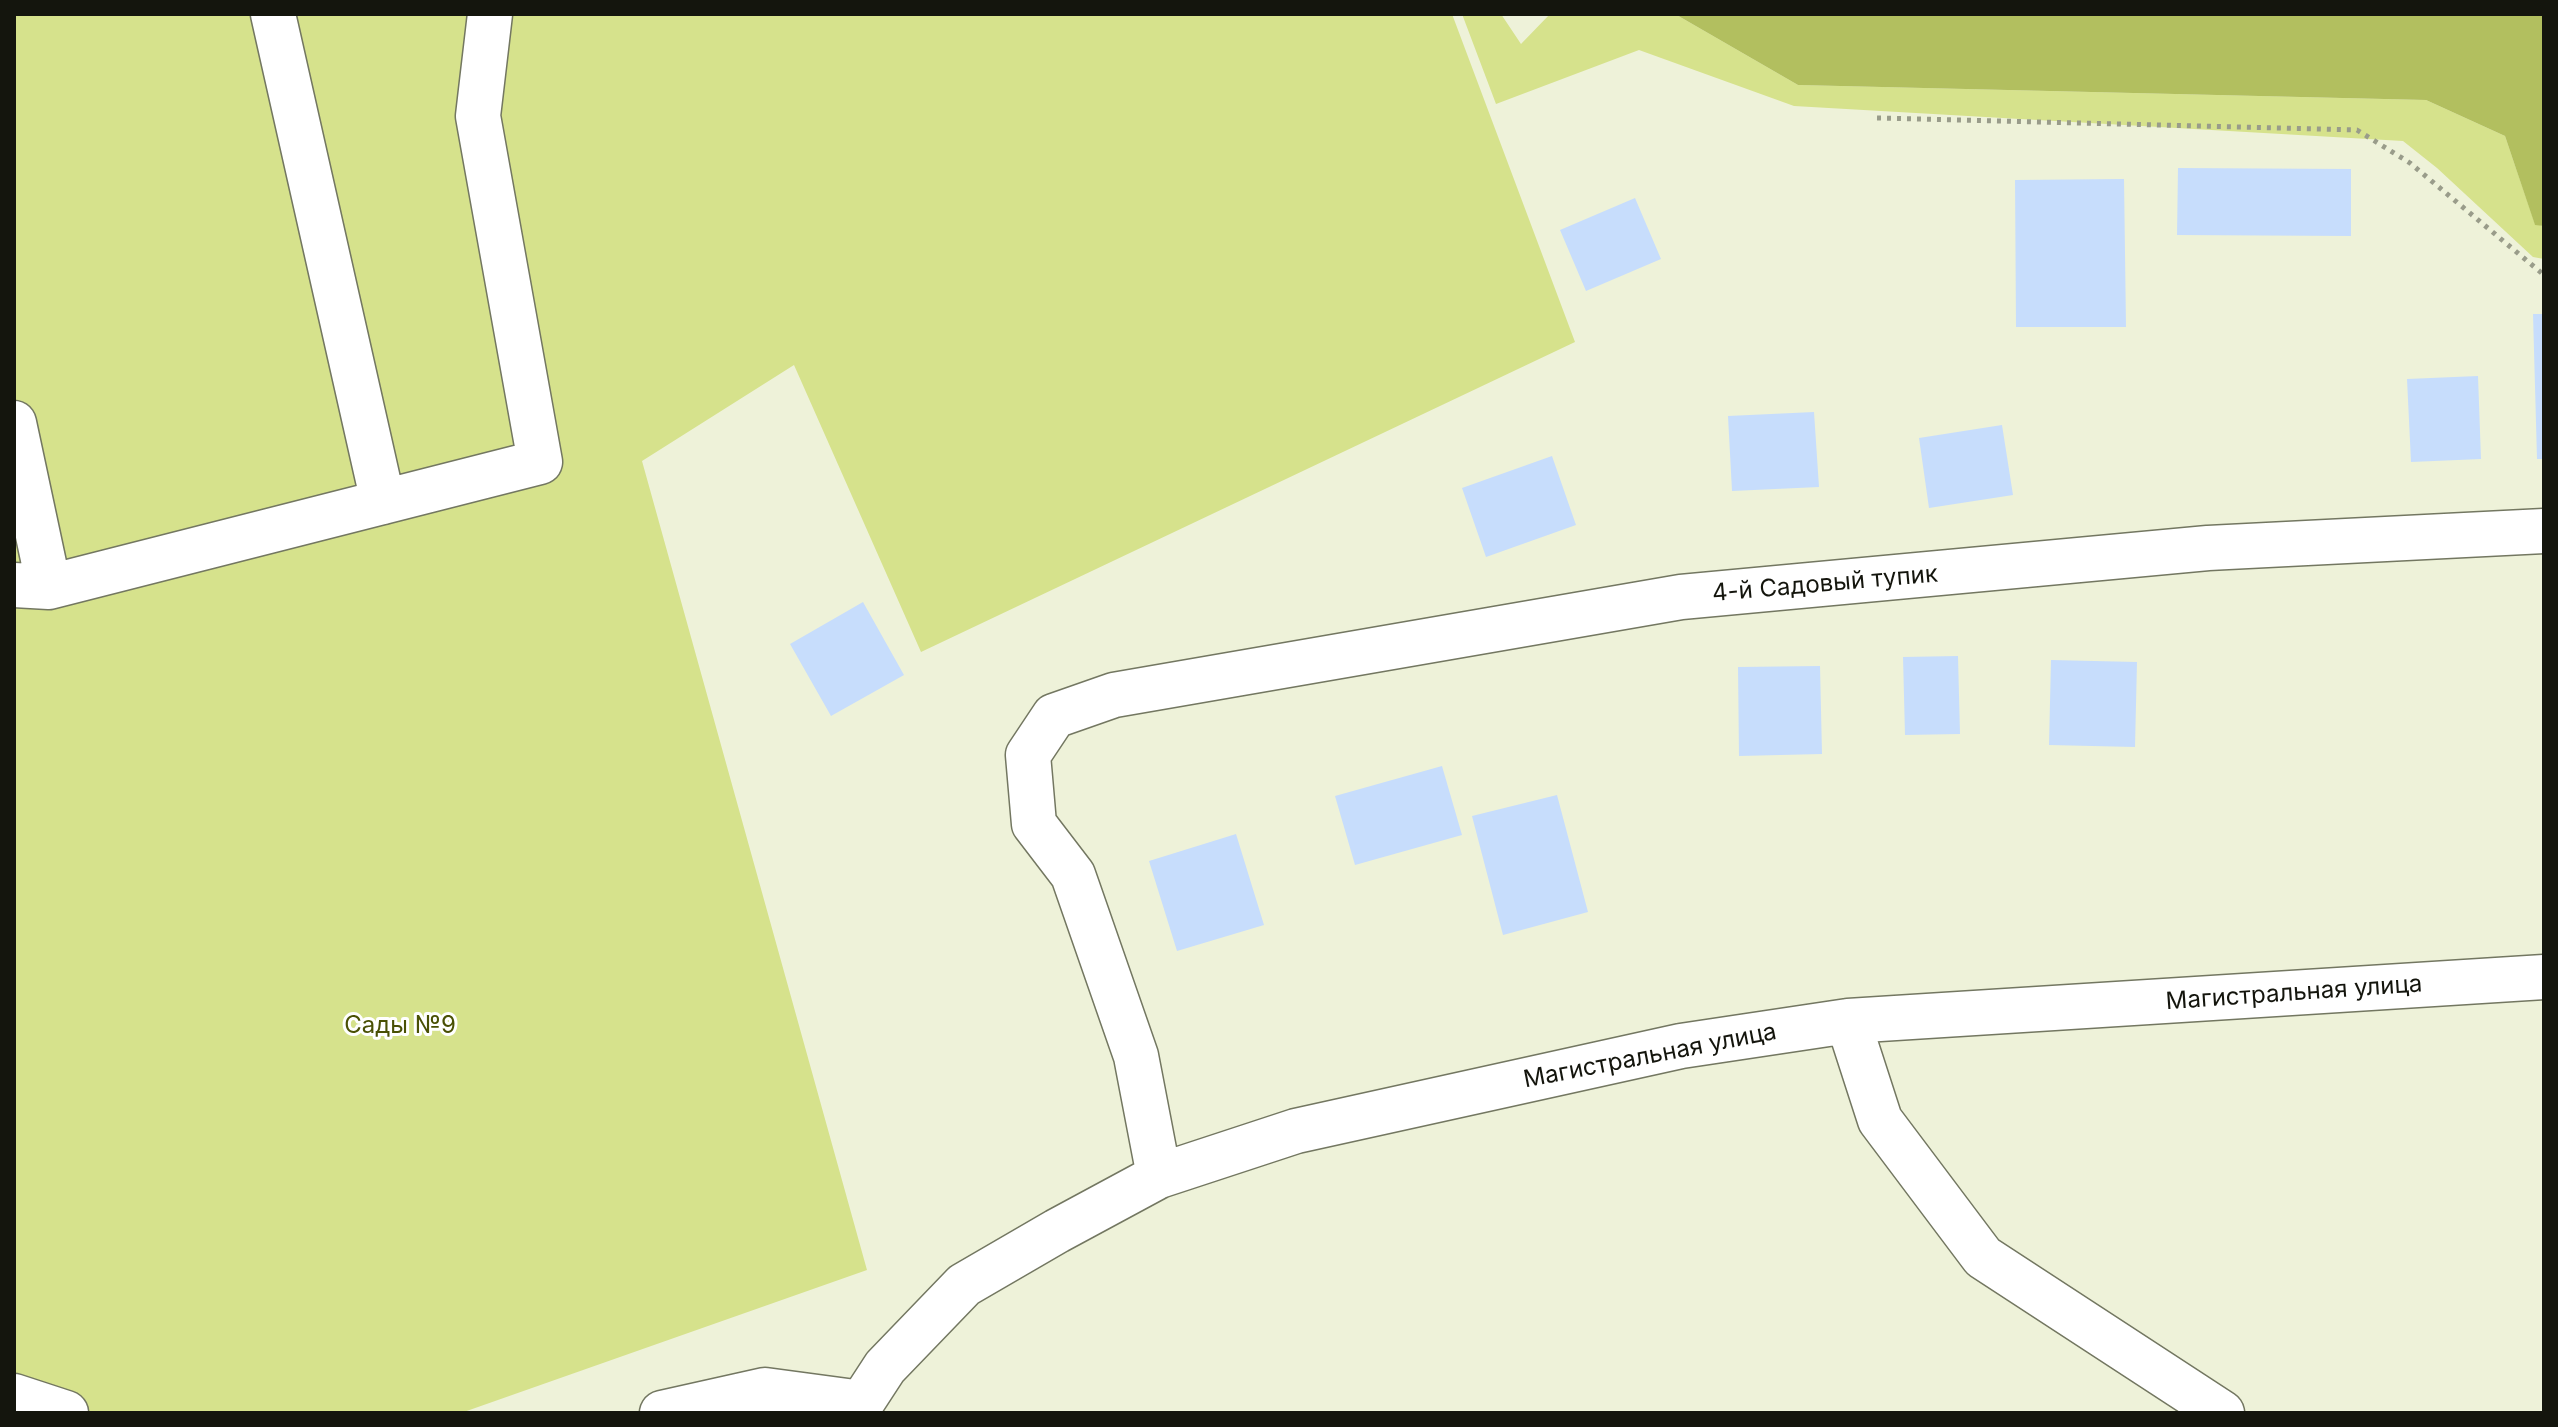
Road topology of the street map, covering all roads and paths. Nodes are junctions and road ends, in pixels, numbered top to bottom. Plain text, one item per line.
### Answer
1 (273, 14) edge
2 (490, 14) edge
3 (1877, 118) dead end
4 (2544, 275) edge
5 (14, 423) edge
6 (383, 502) junction
7 (2544, 531) edge
8 (31, 586) edge
9 (2544, 977) edge
10 (1848, 1021) junction
11 (1159, 1176) junction
12 (14, 1396) edge
13 (859, 1408) edge
14 (66, 1413) edge
15 (662, 1413) edge
16 (2222, 1413) edge

1 - 6 street
2 - 6 street
3 - 4 path
5 - 8 street
6 - 8 street
7 - 11 street, 4-й Садовый тупик
9 - 10 street, Магистральная улица
10 - 11 street, Магистральная улица
10 - 16 street
11 - 13 street, Магистральная улица
12 - 14 street
13 - 15 street

